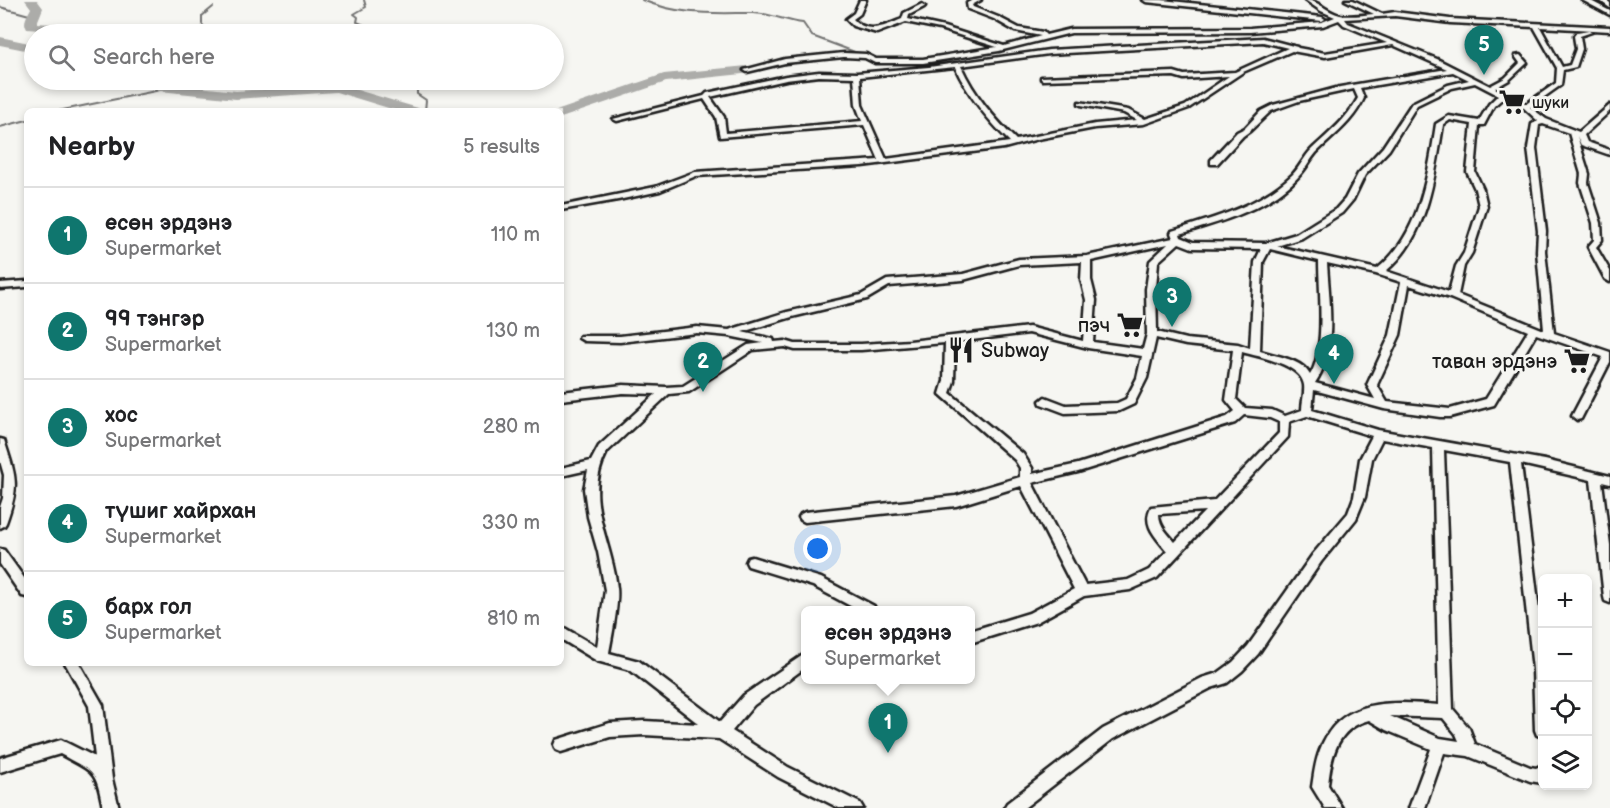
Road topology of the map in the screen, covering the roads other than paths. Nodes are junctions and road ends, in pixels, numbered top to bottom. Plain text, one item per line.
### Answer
1 (863, 0) edge
2 (978, 0) edge
3 (1146, 0) edge
4 (1308, 0) edge
5 (1348, 0) edge
6 (1585, 0) edge
7 (1602, 0) edge
8 (922, 6) dead end
9 (1610, 6) edge
10 (1610, 13) edge
11 (1340, 16) junction
12 (1381, 16) junction
13 (905, 20) junction
14 (1536, 25) junction
15 (1307, 26) junction
16 (1607, 28) edge
17 (1052, 35) junction
18 (1263, 40) junction
19 (1396, 44) junction
20 (1005, 48) junction
21 (1299, 49) junction
22 (1518, 56) dead end
23 (957, 65) junction
24 (1560, 69) junction
25 (747, 70) dead end
26 (1452, 70) junction
27 (1236, 74) junction
28 (856, 75) junction
29 (1043, 78) dead end
30 (1476, 81) junction
31 (1357, 88) junction
32 (1490, 88) junction
33 (1502, 95) junction
34 (706, 97) junction
35 (1081, 103) dead end
36 (1526, 107) junction
37 (1610, 107) edge
38 (617, 119) dead end
39 (1543, 121) junction
40 (1144, 122) junction
41 (866, 123) junction
42 (1476, 123) junction
43 (1576, 134) junction
44 (1014, 142) junction
45 (1610, 153) edge
46 (883, 161) junction
47 (1214, 162) dead end
48 (564, 207) edge
49 (1178, 240) junction
50 (1267, 246) junction
51 (1087, 259) junction
52 (1323, 260) junction
53 (1379, 272) junction
54 (1610, 279) edge
55 (1405, 282) junction
56 (24, 284) edge
57 (3, 285) edge
58 (1453, 296) junction
59 (1534, 330) junction
60 (729, 333) junction
61 (1152, 334) junction
62 (1549, 335) junction
63 (584, 338) dead end
64 (950, 340) junction
65 (785, 344) junction
66 (1088, 345) junction
67 (1238, 347) junction
68 (1255, 352) junction
69 (1147, 353) junction
70 (1609, 356) edge
71 (1308, 385) junction
72 (666, 391) junction
73 (564, 396) edge
74 (1045, 400) dead end
75 (1384, 405) junction
76 (1242, 411) junction
77 (1307, 412) junction
78 (1577, 416) dead end
79 (1284, 420) junction
80 (1378, 434) junction
81 (0, 443) edge
82 (1438, 446) junction
83 (1515, 460) junction
84 (595, 464) junction
85 (564, 470) edge
86 (1596, 477) junction
87 (1025, 480) junction
88 (1610, 480) edge
89 (1219, 505) junction
90 (805, 517) dead end
91 (0, 523) edge
92 (1174, 550) junction
93 (0, 554) edge
94 (752, 562) dead end
95 (24, 588) edge
96 (1082, 591) junction
97 (1610, 597) edge
98 (862, 606) edge
99 (564, 634) edge
100 (975, 635) edge
101 (602, 657) junction
102 (801, 663) edge
103 (74, 666) edge
104 (1540, 682) edge
105 (1370, 712) junction
106 (1446, 712) junction
107 (721, 732) junction
108 (561, 745) dead end
109 (1440, 745) junction
110 (1468, 749) junction
111 (0, 765) edge
112 (1538, 776) edge
113 (105, 779) junction
114 (111, 808) edge
115 (855, 808) edge
116 (1012, 808) edge
117 (1334, 808) edge
118 (1417, 808) edge

1 - 13 street
2 - 17 street
3 - 11 street
4 - 11 street
5 - 12 street
6 - 10 street
7 - 9 street
8 - 13 street
11 - 12 street
11 - 15 street
11 - 19 street
12 - 14 street
13 - 20 street
14 - 16 street
14 - 24 street
15 - 17 street
15 - 18 street
16 - 24 street
17 - 20 street
18 - 21 street
18 - 23 street
19 - 21 street
19 - 26 street
20 - 25 street
21 - 27 street
22 - 32 street
23 - 28 street
23 - 44 street
24 - 36 street
26 - 30 street
26 - 31 street
27 - 29 street
27 - 40 street
28 - 34 street
28 - 41 street
30 - 32 street
30 - 50 street
31 - 47 street
31 - 49 street
32 - 33 street
33 - 36 street
33 - 42 street
34 - 38 street
34 - 41 street
35 - 40 street
36 - 39 street
37 - 43 street
39 - 43 street
39 - 62 street
40 - 44 street
41 - 46 street
42 - 53 street
42 - 58 street
43 - 45 street
43 - 54 street
44 - 46 street
46 - 48 street
49 - 50 street
49 - 51 street
49 - 61 street
50 - 52 street
50 - 68 street
51 - 60 street
51 - 66 street
52 - 53 street
52 - 71 street
53 - 55 street
55 - 58 street
55 - 75 street
56 - 57 street
58 - 59 street
59 - 62 street
59 - 75 street
60 - 63 street
60 - 65 street
61 - 67 street
61 - 69 street
62 - 70 street
64 - 65 street
64 - 66 street
64 - 87 street
65 - 72 street
66 - 69 street
67 - 68 street
67 - 76 street
68 - 71 street
69 - 74 street
70 - 78 street
71 - 75 street
71 - 77 street
72 - 73 street
72 - 84 street
76 - 79 street
76 - 87 street
77 - 79 street
77 - 80 street
79 - 89 street
80 - 82 street
80 - 116 street
81 - 91 street
82 - 83 street
82 - 106 street
83 - 86 street
83 - 104 street
84 - 85 street
84 - 101 street
86 - 88 street
86 - 97 street
87 - 90 street
87 - 96 street
89 - 92 street
89 - 92 street
92 - 96 street
93 - 95 street
94 - 98 street
96 - 100 street
99 - 101 street
101 - 107 street
102 - 107 street
103 - 113 street
105 - 106 street
105 - 109 street
105 - 117 street
106 - 110 street
107 - 108 street
107 - 115 street
109 - 110 street
109 - 118 street
110 - 112 street
111 - 113 street
113 - 114 street

